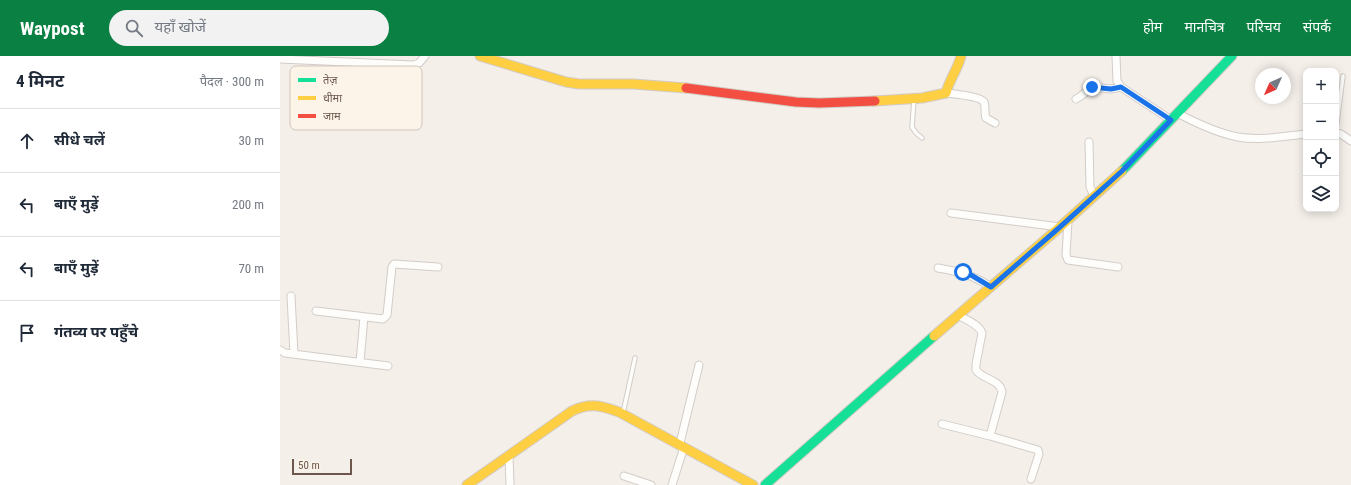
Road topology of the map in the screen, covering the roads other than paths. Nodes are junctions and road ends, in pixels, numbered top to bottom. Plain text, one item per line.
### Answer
1 (425, 56) edge
2 (480, 56) edge
3 (961, 56) edge
4 (1116, 56) edge
5 (1232, 56) edge
6 (280, 59) edge
7 (1343, 76) dead end
8 (1121, 87) junction
9 (946, 94) junction
10 (914, 98) junction
11 (1076, 99) dead end
12 (1339, 108) edge
13 (1174, 117) junction
14 (995, 123) dead end
15 (1339, 133) edge
16 (1303, 134) edge
17 (922, 138) dead end
18 (1351, 141) edge
19 (1089, 142) dead end
20 (1094, 196) junction
21 (951, 213) dead end
22 (1068, 220) junction
23 (1060, 227) junction
24 (438, 267) dead end
25 (1118, 267) dead end
26 (938, 268) dead end
27 (991, 287) junction
28 (291, 296) dead end
29 (316, 311) dead end
30 (958, 315) junction
31 (364, 317) junction
32 (280, 350) edge
33 (294, 354) junction
34 (635, 358) dead end
35 (360, 362) junction
36 (388, 366) dead end
37 (699, 366) dead end
38 (623, 412) junction
39 (942, 424) dead end
40 (990, 436) junction
41 (681, 443) junction
42 (509, 455) junction
43 (624, 476) dead end
44 (1031, 479) dead end
45 (477, 481) edge
46 (466, 485) edge
47 (510, 485) edge
48 (651, 485) edge
49 (672, 485) edge
50 (753, 485) edge
51 (764, 485) edge

1 - 6 street
2 - 10 street
3 - 9 street
4 - 8 street
5 - 13 street
7 - 12 lane
8 - 11 street
8 - 13 street
9 - 10 street
9 - 14 street
10 - 17 lane
13 - 16 street
13 - 20 street
15 - 18 street
19 - 20 street
20 - 22 street
21 - 23 street
22 - 23 street
22 - 25 street
23 - 27 street
24 - 31 street
26 - 27 street
27 - 30 street
28 - 33 street
29 - 31 street
30 - 40 street
30 - 51 street
31 - 35 street
32 - 33 street
33 - 35 street
34 - 38 lane
35 - 36 street
37 - 41 street
38 - 41 street
38 - 42 street
39 - 40 street
40 - 44 street
41 - 49 street
41 - 50 street
42 - 45 street
42 - 47 street
43 - 48 street
45 - 46 street

